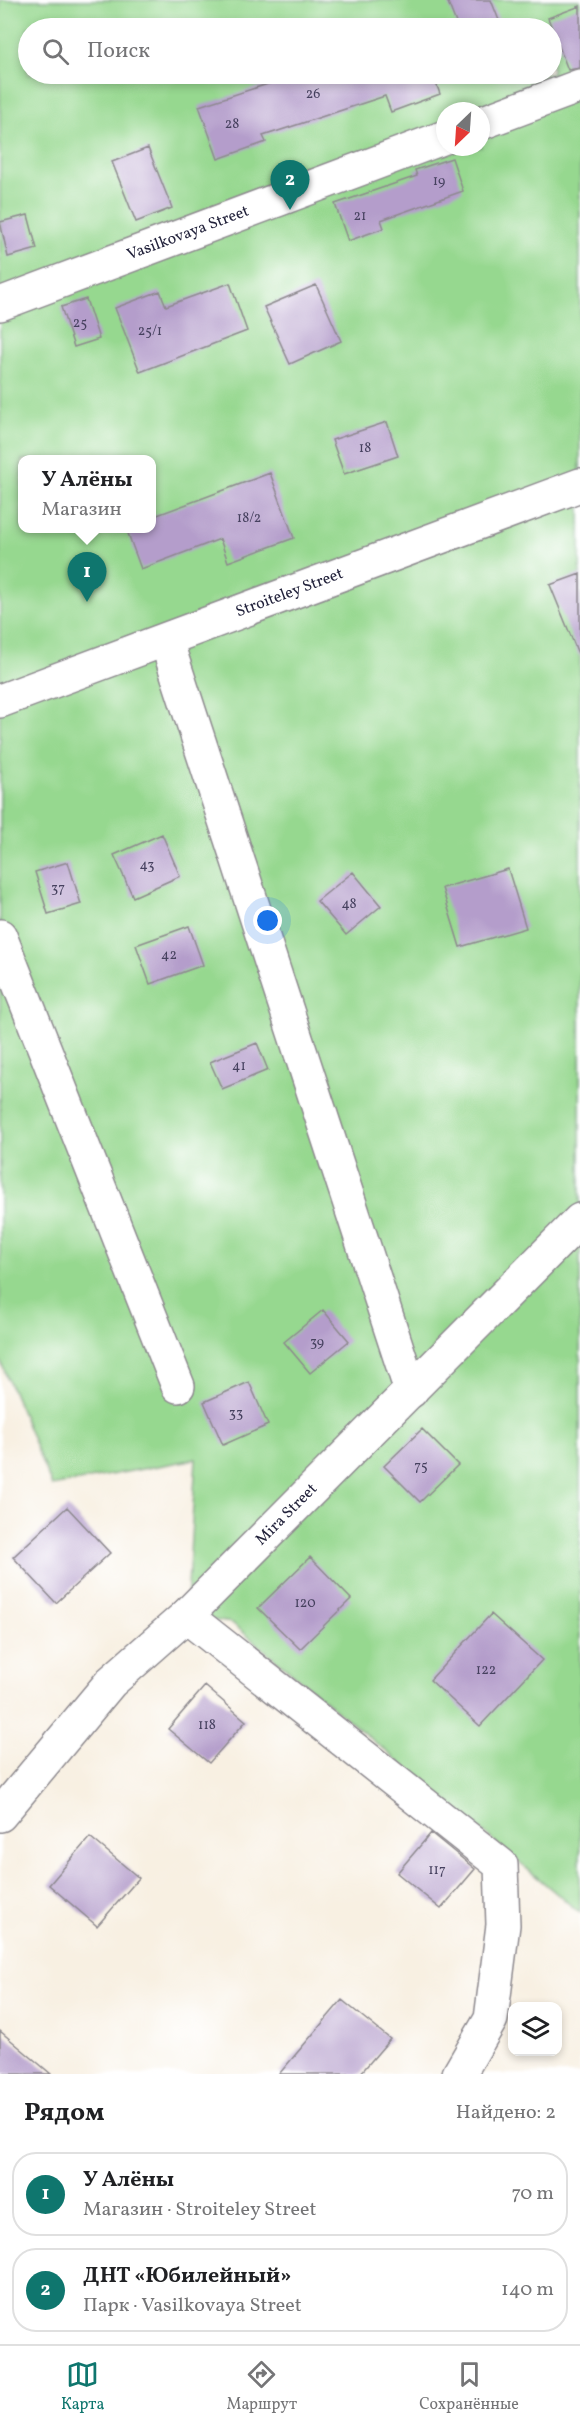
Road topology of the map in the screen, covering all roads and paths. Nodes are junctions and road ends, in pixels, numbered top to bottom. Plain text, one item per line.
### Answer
1 (580, 86) edge
2 (490, 120) edge
3 (436, 140) edge
4 (0, 304) edge
5 (580, 485) edge
6 (166, 639) junction
7 (0, 701) edge
8 (0, 936) edge
9 (580, 1220) edge
10 (178, 1386) dead end
11 (411, 1391) junction
12 (186, 1616) junction
13 (0, 1815) edge
14 (459, 2074) edge

1 - 2 street
3 - 4 street, Vasilkovaya Street
5 - 6 street, Stroiteley Street
6 - 7 street, Stroiteley Street
6 - 11 street
8 - 10 street
9 - 11 street, Mira Street
11 - 12 street, Mira Street
12 - 13 street, Mira Street
12 - 14 street

